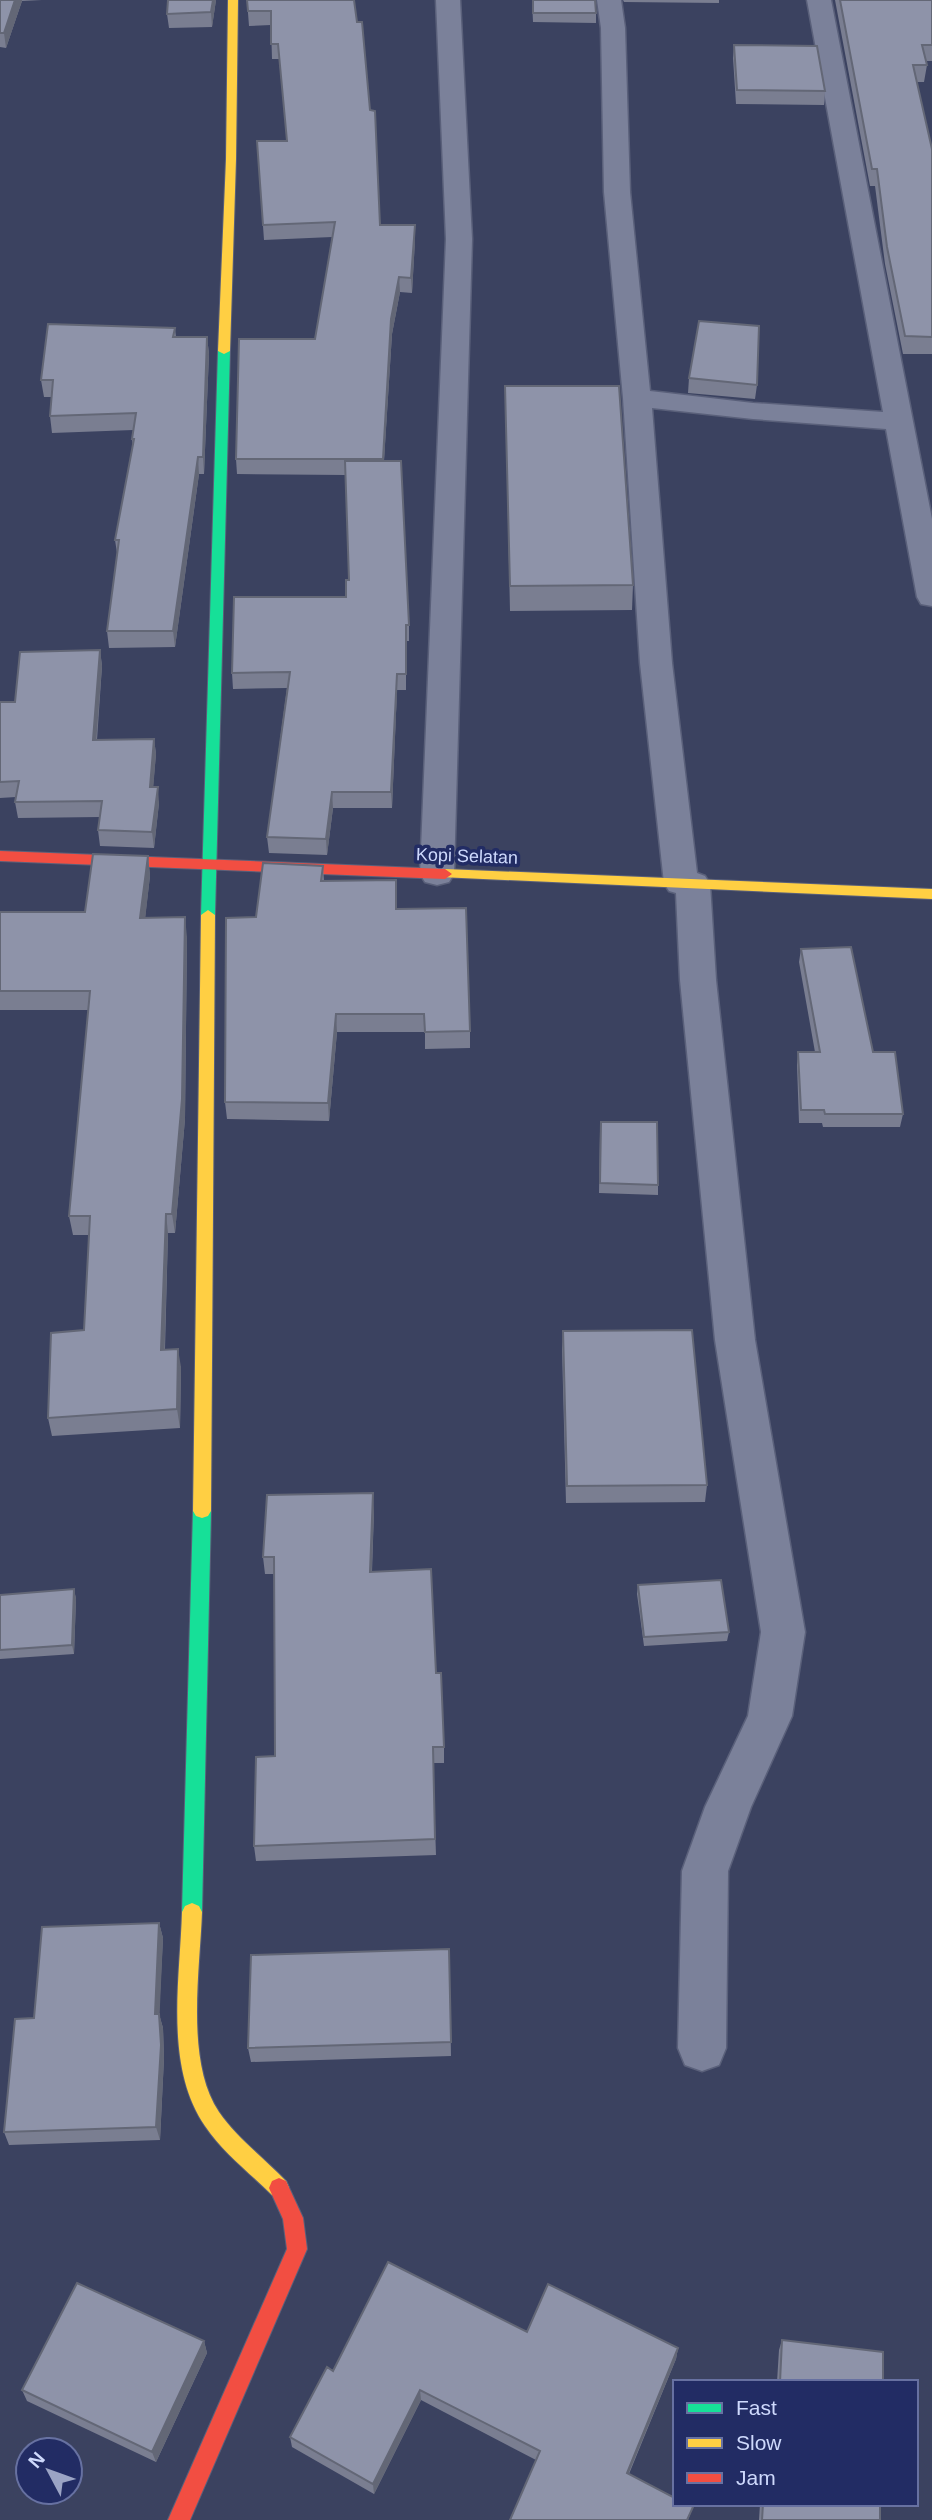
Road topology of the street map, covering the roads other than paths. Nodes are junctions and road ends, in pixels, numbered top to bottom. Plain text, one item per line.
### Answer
1 (233, 0) edge
2 (448, 0) edge
3 (609, 0) edge
4 (818, 0) edge
5 (637, 398) junction
6 (898, 421) junction
7 (932, 597) edge
8 (0, 856) edge
9 (208, 864) junction
10 (437, 874) junction
11 (687, 884) junction
12 (932, 894) edge
13 (702, 2049) dead end
14 (179, 2520) edge

1 - 9 street
2 - 10 street
3 - 5 street
4 - 6 street
5 - 6 street
5 - 11 street
6 - 7 street
8 - 9 street, Kopi Selatan
9 - 10 street, Kopi Selatan
9 - 14 street
10 - 11 street, Kopi Selatan
11 - 12 street, Kopi Selatan
11 - 13 street

